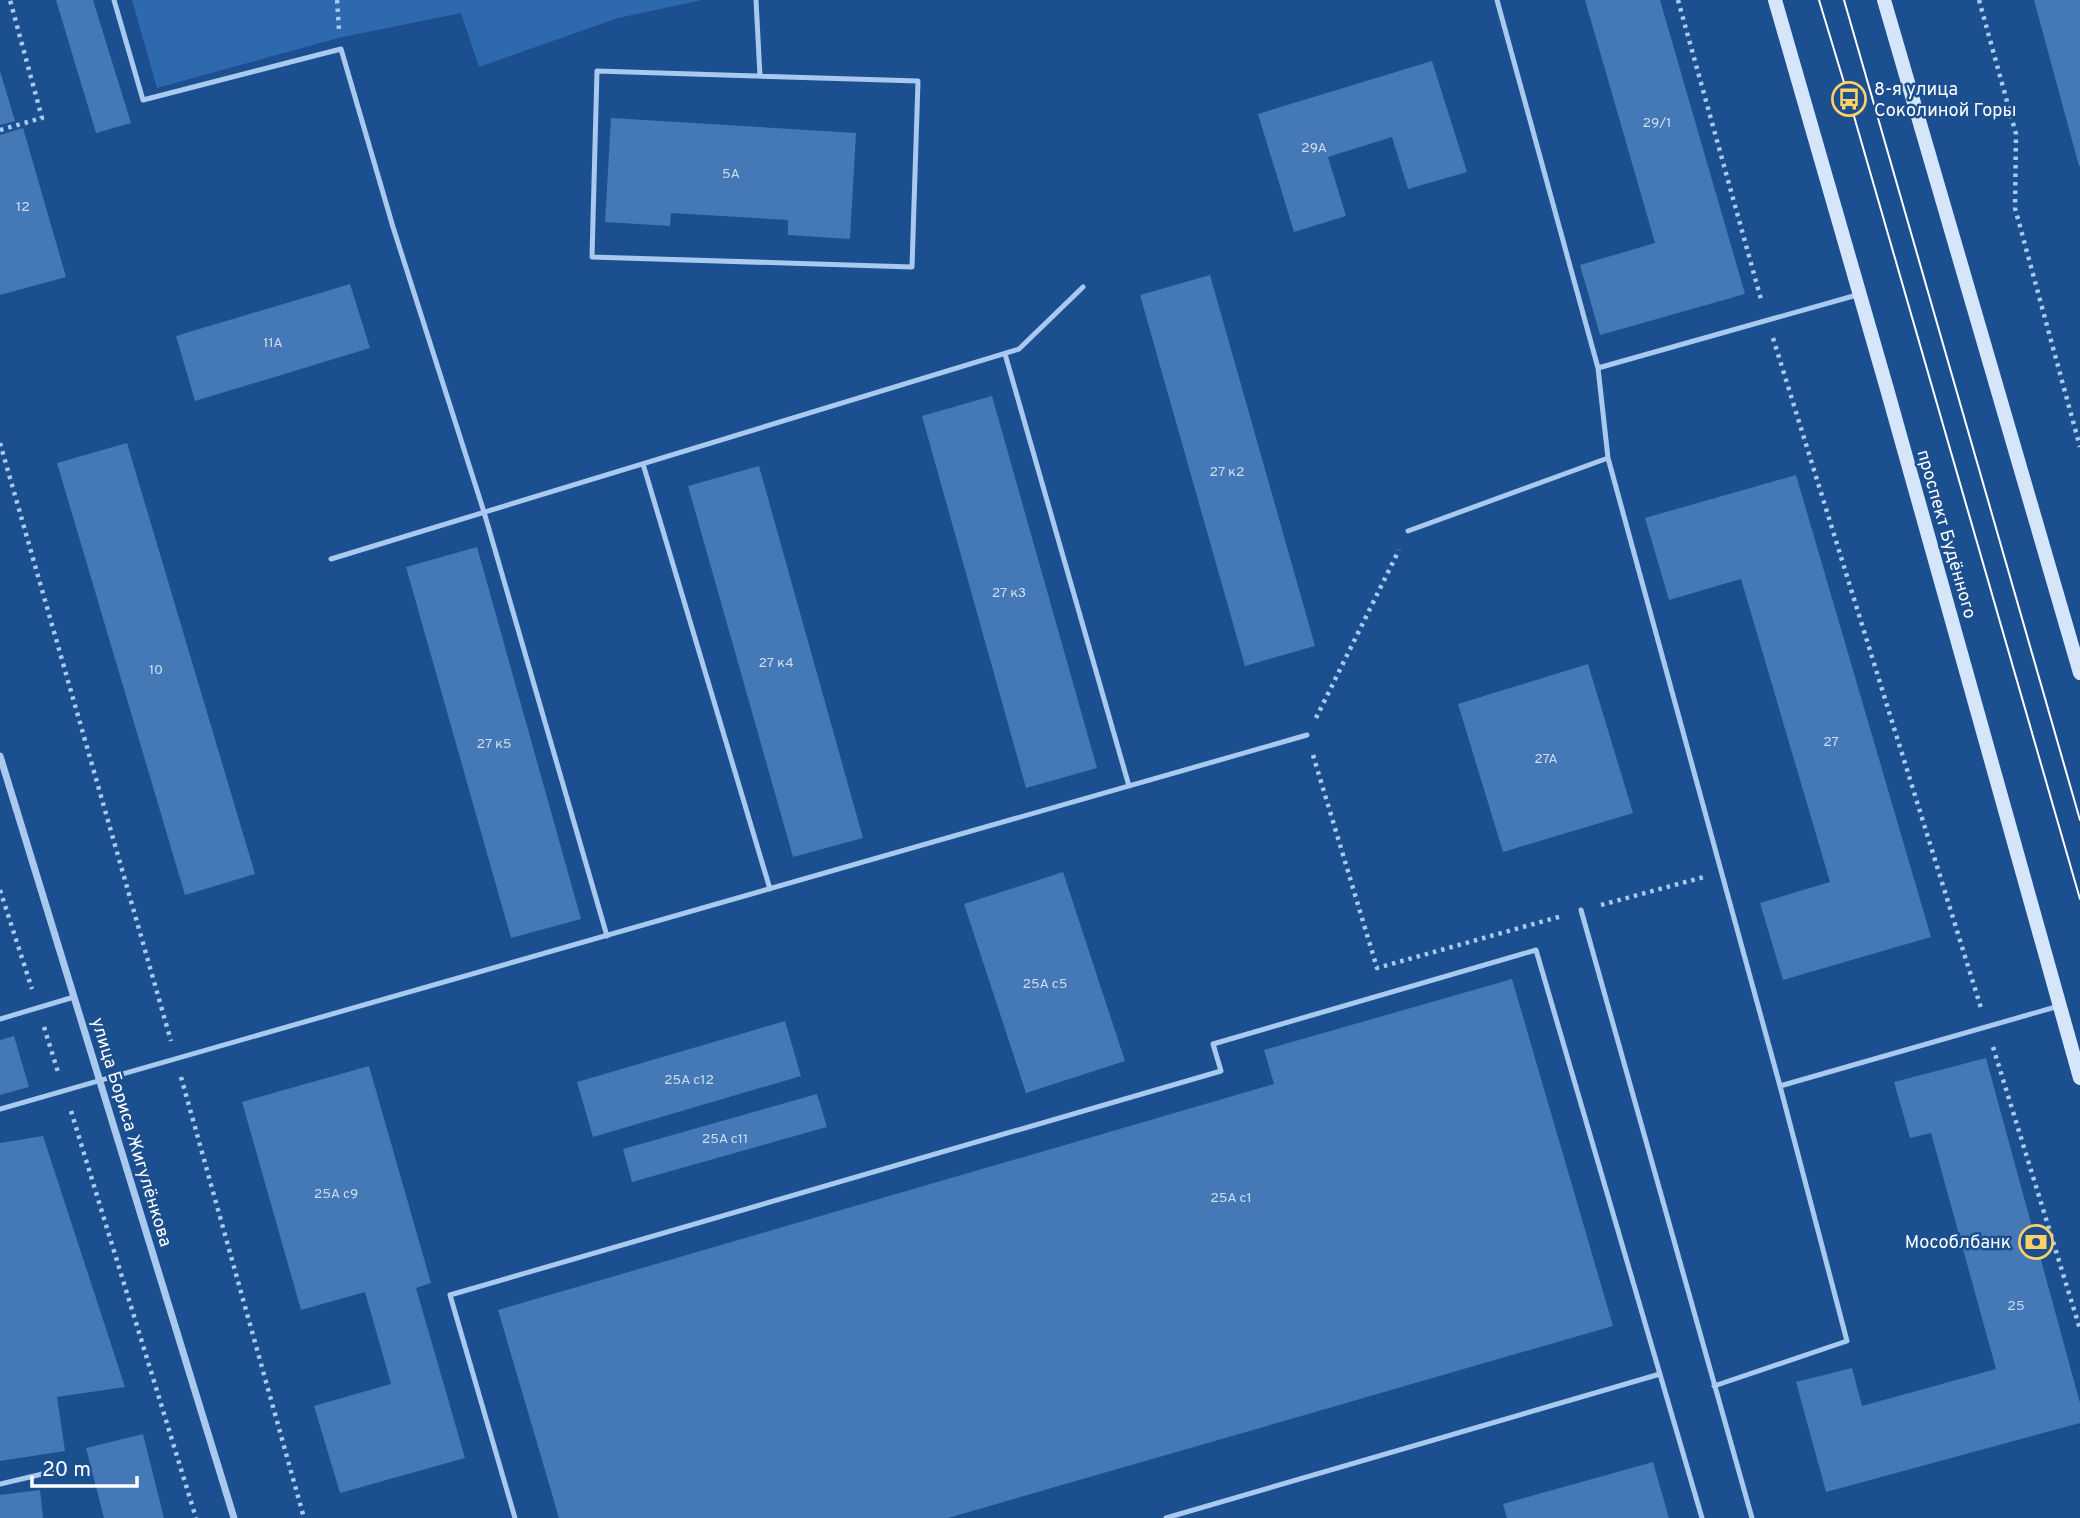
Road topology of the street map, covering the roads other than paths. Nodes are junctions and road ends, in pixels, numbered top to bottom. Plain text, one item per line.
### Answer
1 (114, 0) edge
2 (756, 0) edge
3 (1497, 0) edge
4 (1775, 0) edge
5 (1884, 0) edge
6 (760, 76) junction
7 (1083, 287) dead end
8 (1860, 294) junction
9 (1006, 354) junction
10 (1598, 368) junction
11 (1608, 458) junction
12 (643, 464) junction
13 (484, 512) junction
14 (1408, 531) road end
15 (331, 559) dead end
16 (2080, 673) edge
17 (1307, 736) road end
18 (0, 756) edge
19 (1129, 786) junction
20 (770, 889) junction
21 (1581, 910) road end
22 (607, 936) junction
23 (74, 997) junction
24 (2059, 1006) junction
25 (0, 1019) edge
26 (2076, 1053) edge
27 (2080, 1078) edge
28 (100, 1081) junction
29 (1780, 1086) junction
30 (0, 1109) edge
31 (1660, 1374) junction
32 (1714, 1386) junction
33 (55, 1471) dead end
34 (0, 1484) edge
35 (234, 1518) edge
36 (515, 1518) edge
37 (1166, 1518) edge
38 (1702, 1518) edge
39 (1752, 1518) edge

1 - 13 lane
2 - 6 lane
3 - 10 lane
4 - 8 main road, проспект Будённого
5 - 16 main road
6 - 6 lane
7 - 9 lane
8 - 10 lane
8 - 24 main road, проспект Будённого
9 - 12 lane
9 - 19 lane
10 - 11 lane
11 - 14 lane
11 - 29 lane
12 - 13 lane
12 - 20 lane
13 - 15 lane
13 - 22 lane
17 - 19 lane
18 - 23 street, улица Бориса Жигулёнкова
19 - 20 lane
20 - 22 lane
21 - 32 lane
22 - 28 lane
23 - 25 lane
23 - 28 street, улица Бориса Жигулёнкова
24 - 26 main road, проспект Будённого
24 - 29 lane
26 - 27 main road, проспект Будённого
28 - 30 lane
28 - 35 street, улица Бориса Жигулёнкова
29 - 32 lane
31 - 36 lane
31 - 37 lane
31 - 38 lane
32 - 39 lane
33 - 34 lane

